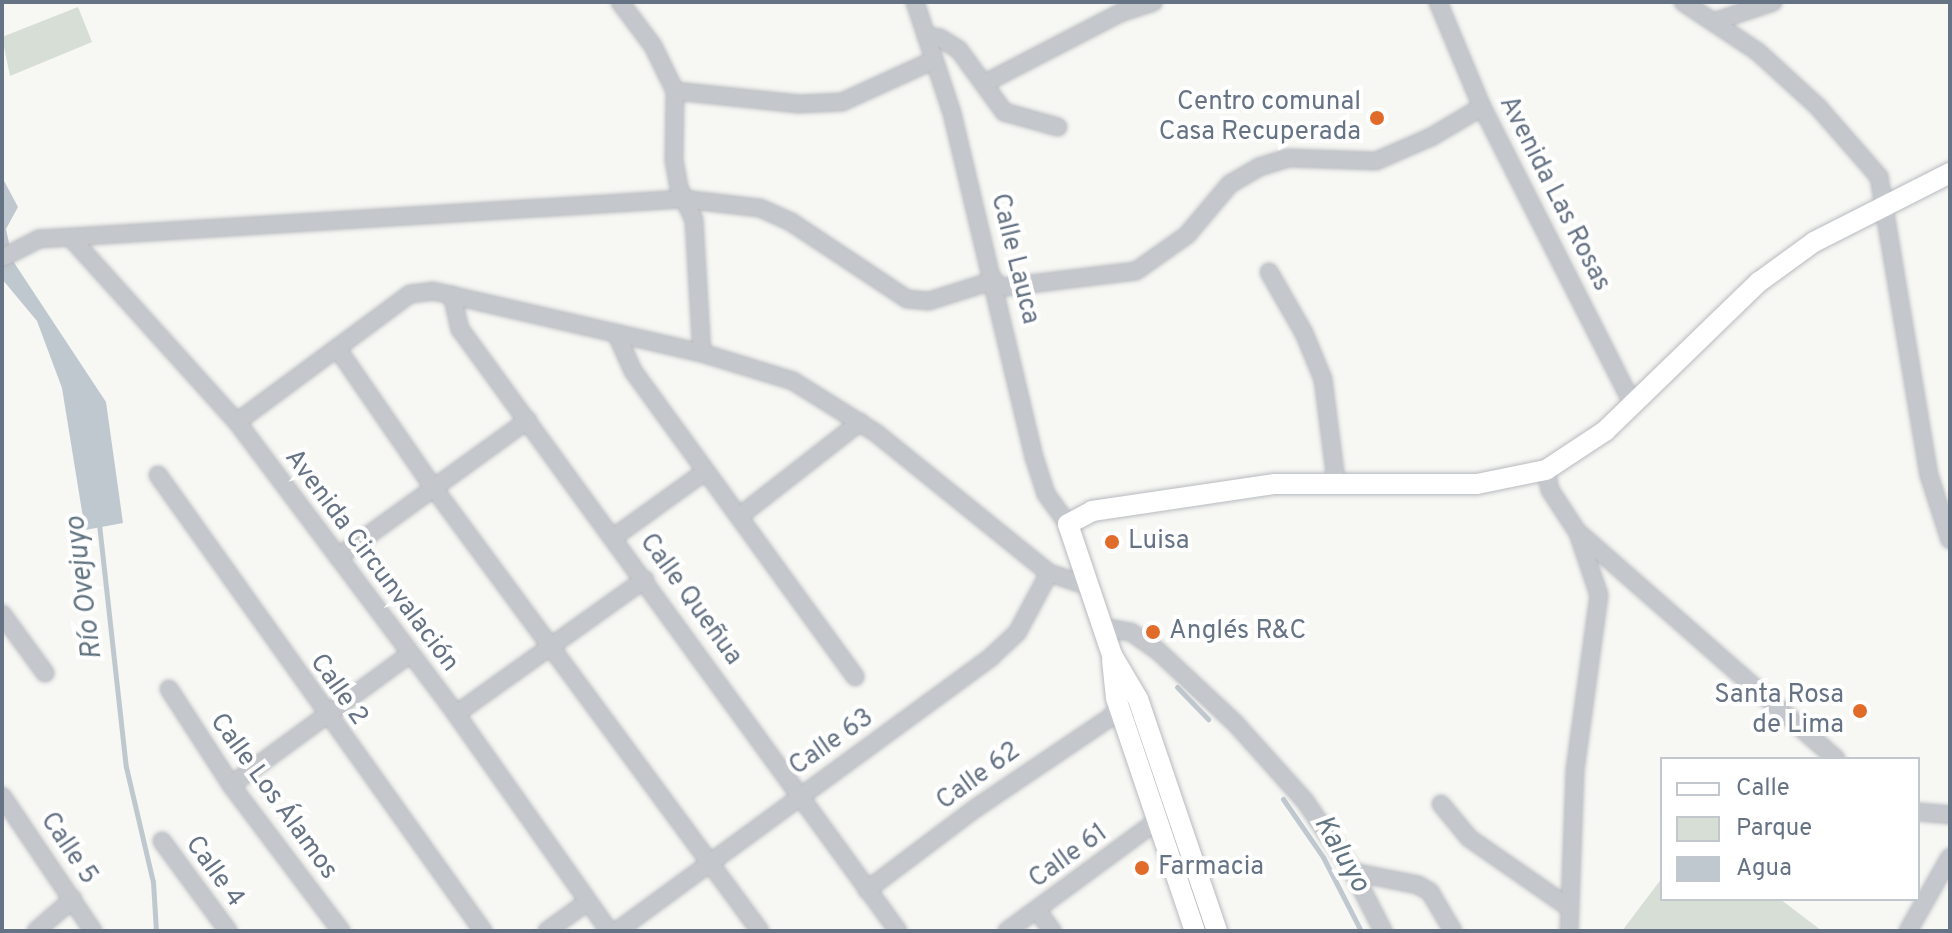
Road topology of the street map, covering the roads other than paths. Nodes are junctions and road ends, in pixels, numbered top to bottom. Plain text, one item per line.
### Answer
1 (620, 2) edge
2 (915, 2) edge
3 (1153, 2) edge
4 (1438, 2) edge
5 (1683, 2) edge
6 (1773, 2) edge
7 (1716, 21) junction
8 (926, 36) junction
9 (934, 60) junction
10 (985, 83) junction
11 (675, 91) junction
12 (1482, 107) junction
13 (1058, 127) dead end
14 (1950, 173) edge
15 (683, 199) junction
16 (1886, 204) junction
17 (72, 239) junction
18 (8, 254) edge
19 (1269, 272) dead end
20 (996, 284) junction
21 (452, 295) junction
22 (616, 333) junction
23 (337, 348) junction
24 (702, 353) junction
25 (1633, 405) junction
26 (528, 420) junction
27 (237, 422) junction
28 (860, 422) junction
29 (1546, 470) junction
30 (706, 471) junction
31 (158, 475) dead end
32 (1336, 481) junction
33 (433, 487) junction
34 (741, 515) junction
35 (1068, 524) junction
36 (1578, 533) junction
37 (614, 537) junction
38 (1950, 540) edge
39 (338, 557) junction
40 (1049, 573) junction
41 (645, 579) junction
42 (1088, 586) junction
43 (2, 614) edge
44 (1102, 627) junction
45 (551, 646) junction
46 (410, 654) junction
47 (1112, 655) junction
48 (45, 673) dead end
49 (855, 677) dead end
50 (169, 689) dead end
51 (1138, 699) junction
52 (1119, 706) junction
53 (456, 714) junction
54 (327, 717) junction
55 (1834, 757) edge
56 (231, 785) junction
57 (800, 795) junction
58 (2, 796) edge
59 (1441, 804) dead end
60 (1920, 812) edge
61 (1177, 814) junction
62 (1950, 815) edge
63 (1157, 821) junction
64 (162, 841) dead end
65 (1950, 857) edge
66 (711, 861) junction
67 (1353, 872) junction
68 (867, 890) junction
69 (73, 899) junction
70 (587, 902) junction
71 (1567, 906) junction
72 (1037, 910) junction
73 (36, 931) edge
74 (93, 931) edge
75 (228, 931) edge
76 (341, 931) edge
77 (483, 931) edge
78 (547, 931) edge
79 (609, 931) edge
80 (617, 931) edge
81 (760, 931) edge
82 (898, 931) edge
83 (1007, 931) edge
84 (1052, 931) edge
85 (1195, 931) edge
86 (1217, 931) edge
87 (1383, 931) edge
88 (1453, 931) edge
89 (1569, 931) edge
90 (1908, 931) edge

1 - 11 street
2 - 8 street, Calle Lauca
3 - 10 street
4 - 12 street, Avenida Las Rosas
5 - 7 street
6 - 7 street
7 - 16 street
8 - 9 street, Calle Lauca
8 - 10 street
9 - 11 street
9 - 20 street, Calle Lauca
10 - 13 street
11 - 15 street
12 - 20 street
12 - 25 street, Avenida Las Rosas
14 - 16 main road
15 - 17 street
15 - 20 street
15 - 24 street
16 - 25 main road
16 - 38 street
17 - 18 street
17 - 27 street, Avenida Circunvalación
19 - 32 street
20 - 35 street, Calle Lauca
21 - 22 street
21 - 23 street
21 - 26 street, Calle Queñua
22 - 24 street
22 - 30 street
23 - 27 street
23 - 33 street
24 - 28 street
25 - 29 main road
26 - 33 street
26 - 37 street, Calle Queñua
27 - 39 street, Avenida Circunvalación
28 - 34 street
28 - 40 street
29 - 32 main road
29 - 36 street
30 - 34 street
30 - 37 street
31 - 54 street, Calle 2
32 - 35 main road
33 - 39 street
33 - 45 street
34 - 49 street
35 - 42 main road
36 - 55 street
36 - 71 street
37 - 41 street, Calle Queñua
39 - 46 street, Avenida Circunvalación
40 - 42 street
40 - 57 street, Calle 63
41 - 45 street
41 - 57 street, Calle Queñua
42 - 44 main road
43 - 48 street
44 - 47 main road
44 - 67 street
45 - 53 street
45 - 66 street
46 - 53 street, Avenida Circunvalación
46 - 54 street
47 - 51 main road
47 - 52 main road
50 - 56 street, Calle Los Álamos
51 - 52 main road
51 - 61 main road
52 - 63 main road
52 - 68 street, Calle 62
53 - 70 street, Avenida Circunvalación
54 - 56 street
54 - 77 street, Calle 2
56 - 76 street, Calle Los Álamos
57 - 66 street, Calle 63
57 - 68 street, Calle Queñua
58 - 69 street, Calle 5
59 - 71 street
60 - 62 street
61 - 63 main road
61 - 86 main road
63 - 72 street, Calle 61
63 - 85 main road
64 - 75 street, Calle 4
65 - 90 street
66 - 80 street, Calle 63
66 - 81 street
67 - 87 street
67 - 88 street
68 - 82 street, Calle Queñua
69 - 73 street
69 - 74 street, Calle 5
70 - 78 street
70 - 79 street, Avenida Circunvalación
71 - 89 street
72 - 83 street, Calle 61
72 - 84 street

